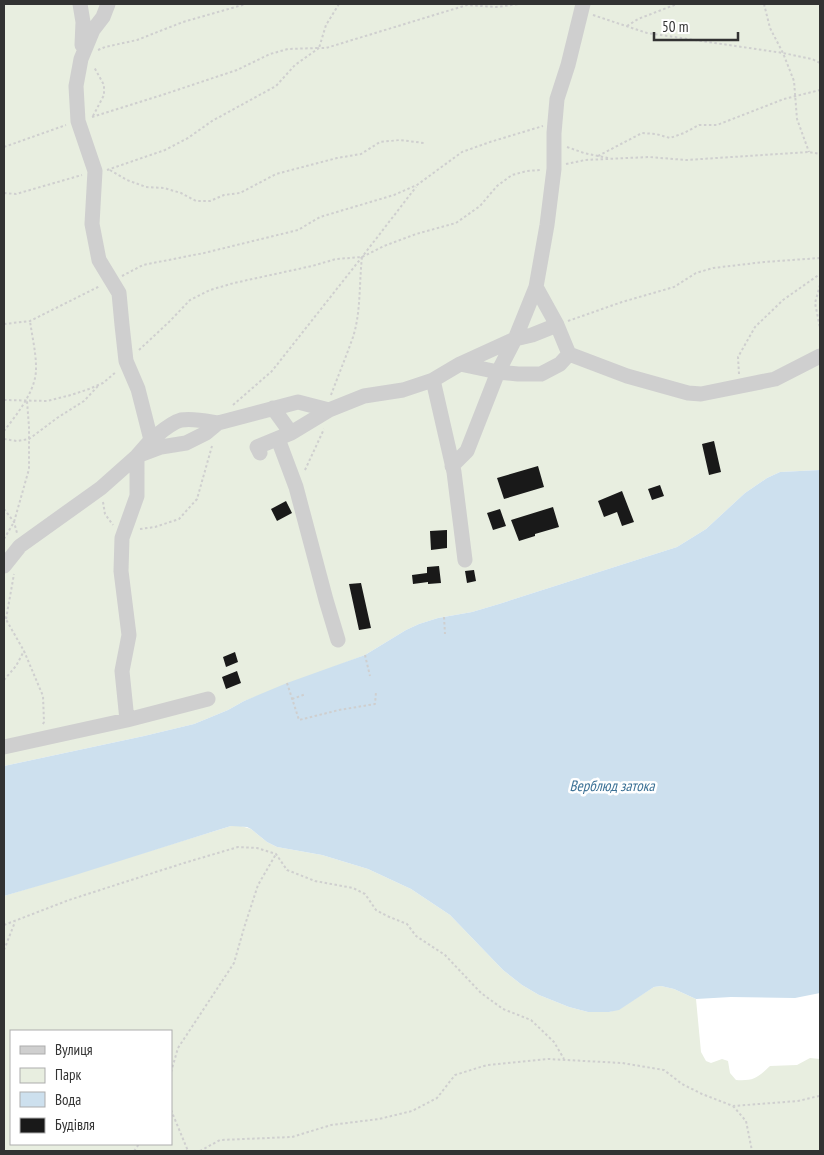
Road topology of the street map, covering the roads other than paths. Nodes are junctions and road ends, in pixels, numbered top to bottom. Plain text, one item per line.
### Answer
1 (80, 4) edge
2 (108, 4) edge
3 (582, 7) edge
4 (85, 54) junction
5 (536, 287) junction
6 (557, 325) junction
7 (515, 339) junction
8 (569, 354) junction
9 (820, 356) edge
10 (460, 364) junction
11 (498, 372) junction
12 (433, 380) junction
13 (273, 408) junction
14 (329, 410) junction
15 (218, 422) junction
16 (284, 436) junction
17 (151, 440) junction
18 (260, 453) dead end
19 (137, 456) junction
20 (452, 466) junction
21 (466, 560) dead end
22 (9, 569) edge
23 (338, 640) dead end
24 (208, 699) dead end
25 (127, 720) junction
26 (4, 747) edge

1 - 4 lane
2 - 4 lane
3 - 5 lane
4 - 17 lane
5 - 6 lane
5 - 7 lane
6 - 7 lane
6 - 8 lane
7 - 10 lane
7 - 11 lane
8 - 9 lane
8 - 11 lane
10 - 11 lane
10 - 12 lane
11 - 20 lane
12 - 14 lane
12 - 20 lane
13 - 14 lane
13 - 15 lane
13 - 16 lane
14 - 16 lane
15 - 17 lane
15 - 19 lane
16 - 18 lane
16 - 23 lane
17 - 19 lane
19 - 22 lane
19 - 25 lane
20 - 21 lane
24 - 25 lane
25 - 26 lane

